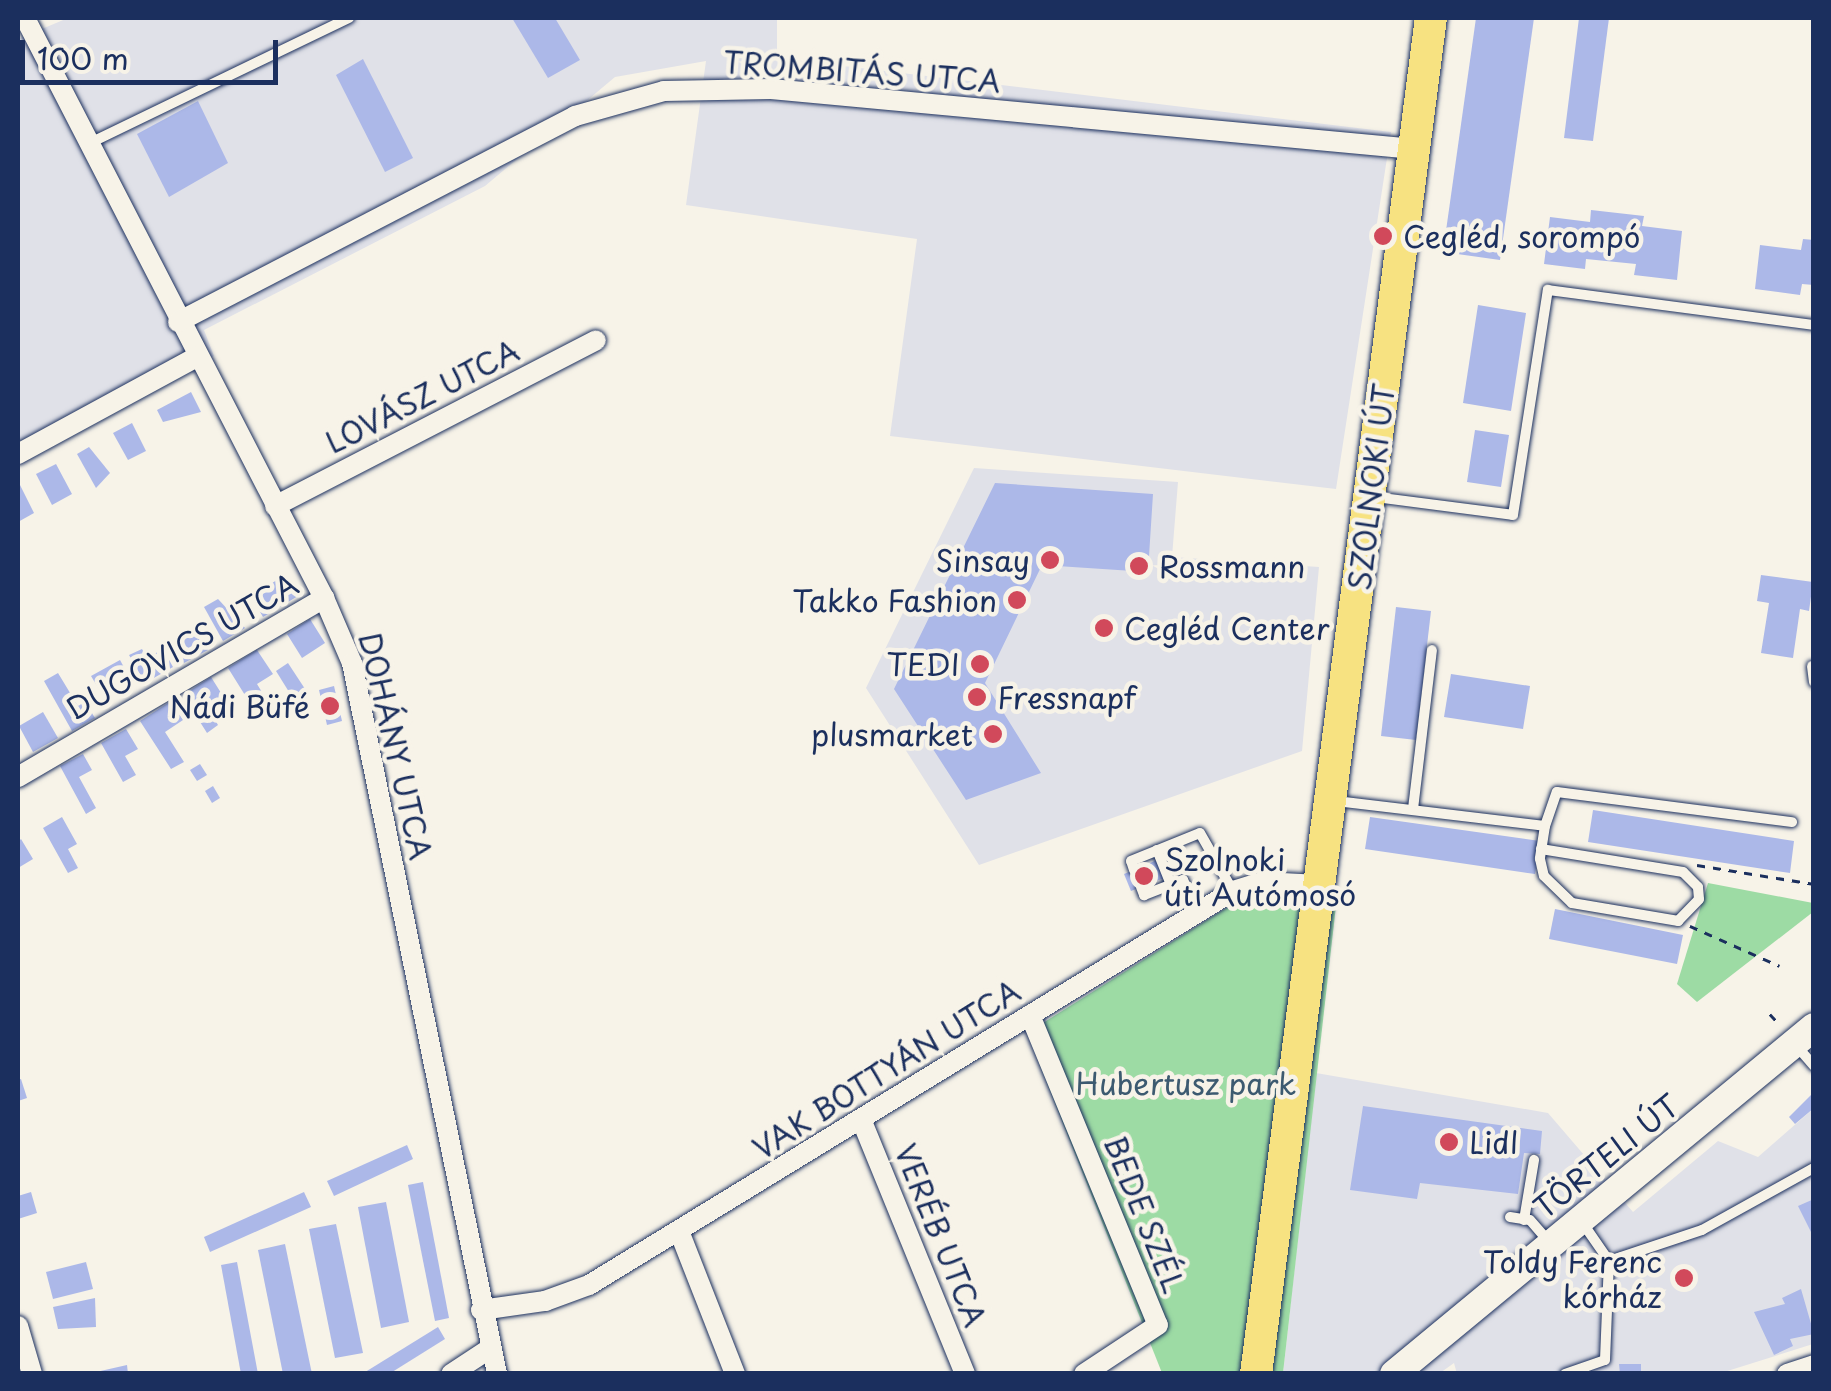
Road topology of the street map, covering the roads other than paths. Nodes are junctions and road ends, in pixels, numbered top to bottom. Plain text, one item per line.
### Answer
1 (25, 18) edge
2 (349, 18) edge
3 (1431, 18) edge
4 (89, 143) junction
5 (1414, 150) junction
6 (178, 322) junction
7 (1814, 325) edge
8 (596, 340) dead end
9 (197, 357) junction
10 (18, 454) edge
11 (1370, 496) junction
12 (275, 506) junction
13 (324, 598) junction
14 (1432, 650) dead end
15 (1812, 666) edge
16 (1814, 682) edge
17 (18, 777) edge
18 (1330, 800) junction
19 (1413, 809) junction
20 (1792, 822) dead end
21 (1545, 826) junction
22 (1542, 848) junction
23 (1157, 850) junction
24 (1134, 870) dead end
25 (1172, 884) junction
26 (1319, 885) junction
27 (1141, 887) dead end
28 (1233, 891) junction
29 (1198, 912) junction
30 (1030, 1015) junction
31 (1804, 1035) edge
32 (1814, 1066) edge
33 (861, 1120) junction
34 (1534, 1160) dead end
35 (1814, 1168) edge
36 (1510, 1218) dead end
37 (1581, 1219) junction
38 (1524, 1220) junction
39 (680, 1231) junction
40 (1551, 1244) junction
41 (1609, 1261) junction
42 (481, 1310) junction
43 (18, 1326) edge
44 (489, 1349) junction
45 (1814, 1365) edge
46 (32, 1374) edge
47 (451, 1374) edge
48 (498, 1374) edge
49 (735, 1374) edge
50 (965, 1374) edge
51 (1084, 1374) edge
52 (1256, 1374) edge
53 (1394, 1374) edge
54 (1565, 1374) edge
55 (1786, 1374) edge

1 - 4 street, DOHÁNY UTCA
2 - 4 lane
3 - 5 main road, SZOLNOKI ÚT
4 - 6 street, DOHÁNY UTCA
5 - 6 street, TROMBITÁS UTCA
5 - 11 main road, SZOLNOKI ÚT
6 - 9 street, DOHÁNY UTCA
7 - 11 lane
8 - 12 street, LOVÁSZ UTCA
9 - 10 street
9 - 12 street, DOHÁNY UTCA
11 - 18 main road, SZOLNOKI ÚT
12 - 13 street, DOHÁNY UTCA
13 - 17 street, DUGOVICS UTCA
13 - 42 street, DOHÁNY UTCA
14 - 19 lane
15 - 16 lane
18 - 19 lane
18 - 26 main road, SZOLNOKI ÚT
19 - 21 lane
20 - 21 lane
21 - 22 lane
22 - 22 lane
23 - 24 lane
23 - 25 lane
23 - 28 lane
25 - 27 lane
25 - 29 lane
26 - 28 street, VAK BOTTYÁN UTCA
26 - 52 main road, SZOLNOKI ÚT
28 - 29 street, VAK BOTTYÁN UTCA
29 - 30 street, VAK BOTTYÁN UTCA
30 - 33 street, VAK BOTTYÁN UTCA
30 - 51 street, BEDE SZÉL
31 - 32 lane
31 - 37 main road, TÖRTELI ÚT
33 - 39 street, VAK BOTTYÁN UTCA
33 - 50 street, VERÉB UTCA
34 - 38 lane
35 - 41 lane
36 - 38 lane
37 - 40 main road, TÖRTELI ÚT
37 - 41 lane
38 - 40 lane
39 - 42 street, VAK BOTTYÁN UTCA
39 - 49 street
40 - 53 main road, TÖRTELI ÚT
41 - 54 lane
42 - 44 street, DOHÁNY UTCA
43 - 46 street
44 - 47 street
44 - 48 street, DOHÁNY UTCA
45 - 55 street

